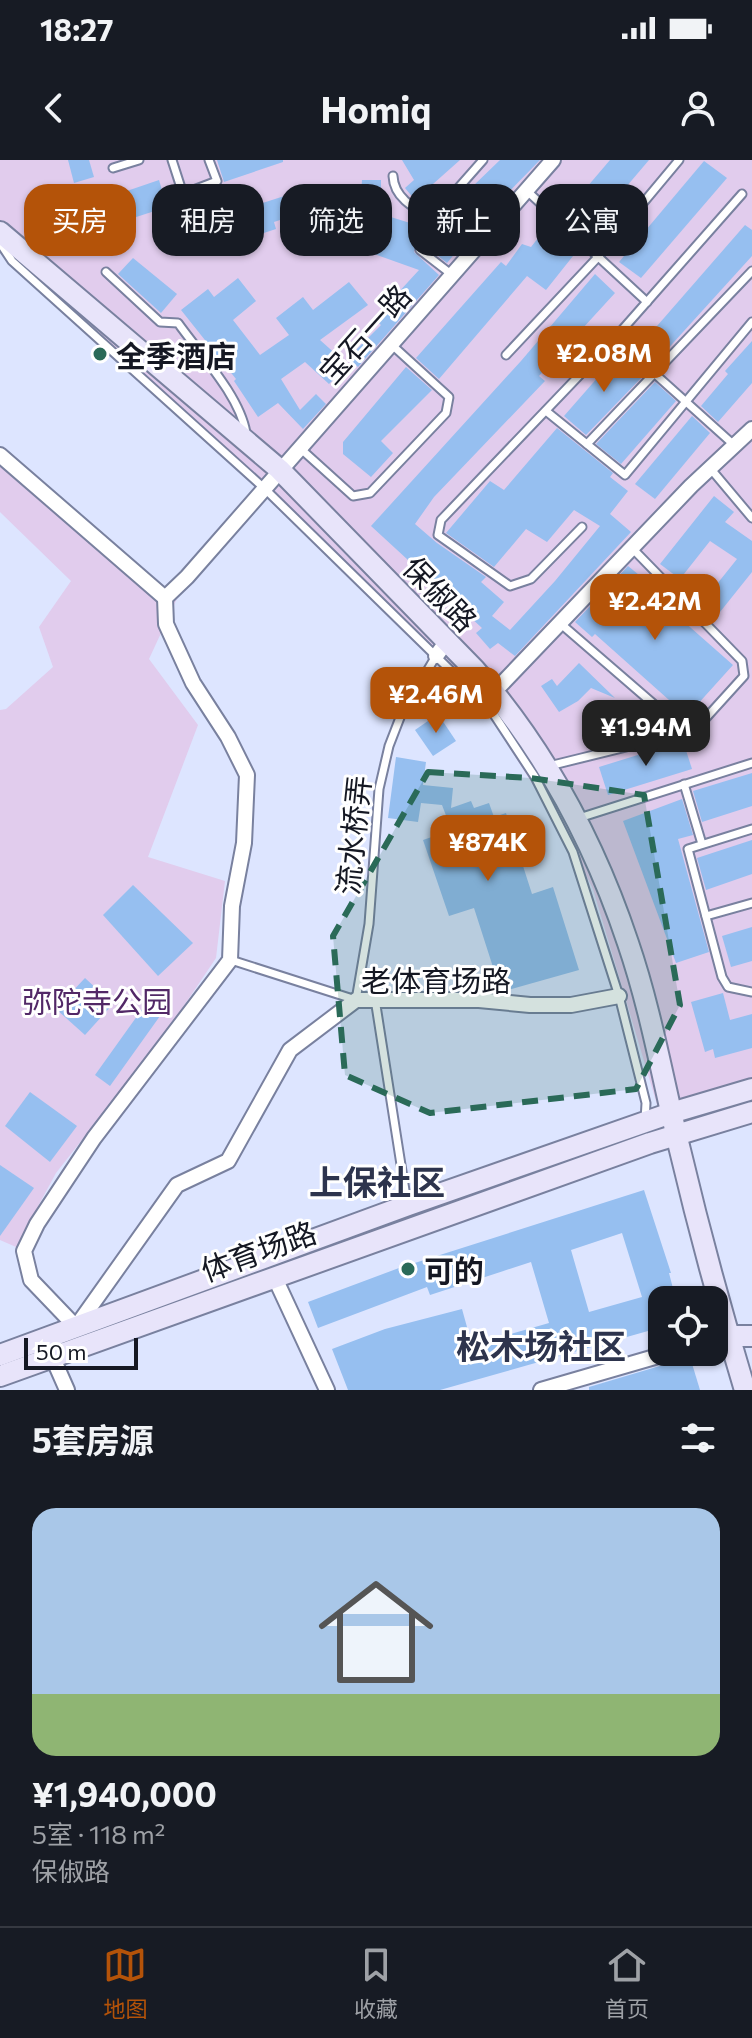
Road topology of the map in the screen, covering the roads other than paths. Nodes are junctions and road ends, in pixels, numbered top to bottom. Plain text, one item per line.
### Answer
1 (139, 160) edge
2 (172, 160) edge
3 (209, 160) edge
4 (483, 160) edge
5 (679, 160) edge
6 (547, 162) edge
7 (113, 168) dead end
8 (393, 176) dead end
9 (462, 184) edge
10 (526, 190) junction
11 (742, 194) dead end
12 (408, 201) edge
13 (0, 232) edge
14 (0, 243) edge
15 (428, 256) edge
16 (598, 257) junction
17 (752, 271) edge
18 (106, 272) dead end
19 (451, 274) junction
20 (647, 302) junction
21 (752, 322) edge
22 (615, 338) junction
23 (390, 344) junction
24 (506, 355) dead end
25 (656, 374) junction
26 (686, 400) junction
27 (546, 411) junction
28 (752, 429) edge
29 (247, 443) junction
30 (587, 444) junction
31 (734, 445) junction
32 (299, 447) junction
33 (0, 455) edge
34 (710, 468) junction
35 (279, 469) junction
36 (264, 488) junction
37 (752, 518) edge
38 (582, 527) dead end
39 (632, 548) junction
40 (165, 598) junction
41 (560, 623) junction
42 (442, 648) junction
43 (494, 692) junction
44 (686, 732) junction
45 (752, 763) edge
46 (547, 767) junction
47 (684, 784) junction
48 (580, 828) junction
49 (752, 829) edge
50 (702, 844) junction
51 (581, 878) junction
52 (752, 903) edge
53 (706, 916) junction
54 (230, 960) junction
55 (752, 992) edge
56 (619, 996) junction
57 (375, 999) junction
58 (356, 1000) junction
59 (752, 1089) edge
60 (752, 1112) edge
61 (671, 1113) junction
62 (645, 1122) junction
63 (676, 1135) junction
64 (408, 1205) junction
65 (274, 1276) junction
66 (709, 1286) edge
67 (76, 1327) junction
68 (752, 1336) edge
69 (728, 1338) edge
70 (728, 1353) edge
71 (0, 1355) edge
72 (52, 1356) junction
73 (648, 1359) edge
74 (0, 1376) edge
75 (67, 1390) edge
76 (327, 1390) edge
77 (541, 1390) edge
78 (745, 1390) edge

1 - 7 lane
2 - 3 lane
4 - 9 lane
5 - 16 lane
6 - 10 street, 宝石一路
8 - 12 lane
10 - 16 lane
10 - 19 street, 宝石一路
11 - 20 lane
13 - 29 main road, 保俶路
14 - 36 lane
15 - 19 lane
16 - 20 lane
16 - 24 lane
17 - 25 lane
18 - 29 lane
19 - 23 street, 宝石一路
20 - 22 lane
21 - 26 lane
22 - 25 lane
22 - 27 lane
23 - 32 street, 宝石一路
23 - 32 lane
25 - 26 lane
25 - 30 lane
26 - 30 lane
26 - 31 lane
27 - 30 lane
27 - 38 lane
28 - 31 street
29 - 35 main road, 保俶路
31 - 34 street
32 - 35 street, 宝石一路
33 - 40 street
34 - 37 lane
34 - 39 street
35 - 36 street, 宝石一路
35 - 42 main road, 保俶路
36 - 40 street, 宝石一路
36 - 42 lane
39 - 41 street
39 - 44 lane
40 - 54 street
41 - 43 street
41 - 44 lane
42 - 43 main road, 保俶路
42 - 51 lane
42 - 58 lane, 流水桥弄
43 - 46 main road, 保俶路
44 - 46 lane
45 - 47 lane
46 - 48 main road, 保俶路
47 - 48 lane
47 - 50 lane
48 - 51 lane
48 - 61 main road, 保俶路
49 - 50 lane
50 - 53 lane
51 - 56 lane
52 - 53 lane
53 - 55 lane
54 - 58 lane
54 - 67 street
56 - 57 street, 老体育场路
56 - 62 lane
57 - 58 street, 老体育场路
57 - 64 lane
58 - 67 street, 老体育场路
59 - 61 main road, 体育场路
60 - 63 main road, 体育场路
61 - 62 main road, 体育场路
61 - 63 main road, 保俶路
62 - 64 main road, 体育场路
63 - 65 main road, 体育场路
63 - 66 main road, 保俶路
64 - 67 main road, 体育场路
65 - 72 main road, 体育场路
65 - 76 street
67 - 71 main road, 体育场路
68 - 69 main road
70 - 78 main road, 保俶路
72 - 74 main road, 体育场路
72 - 75 street
73 - 77 street

